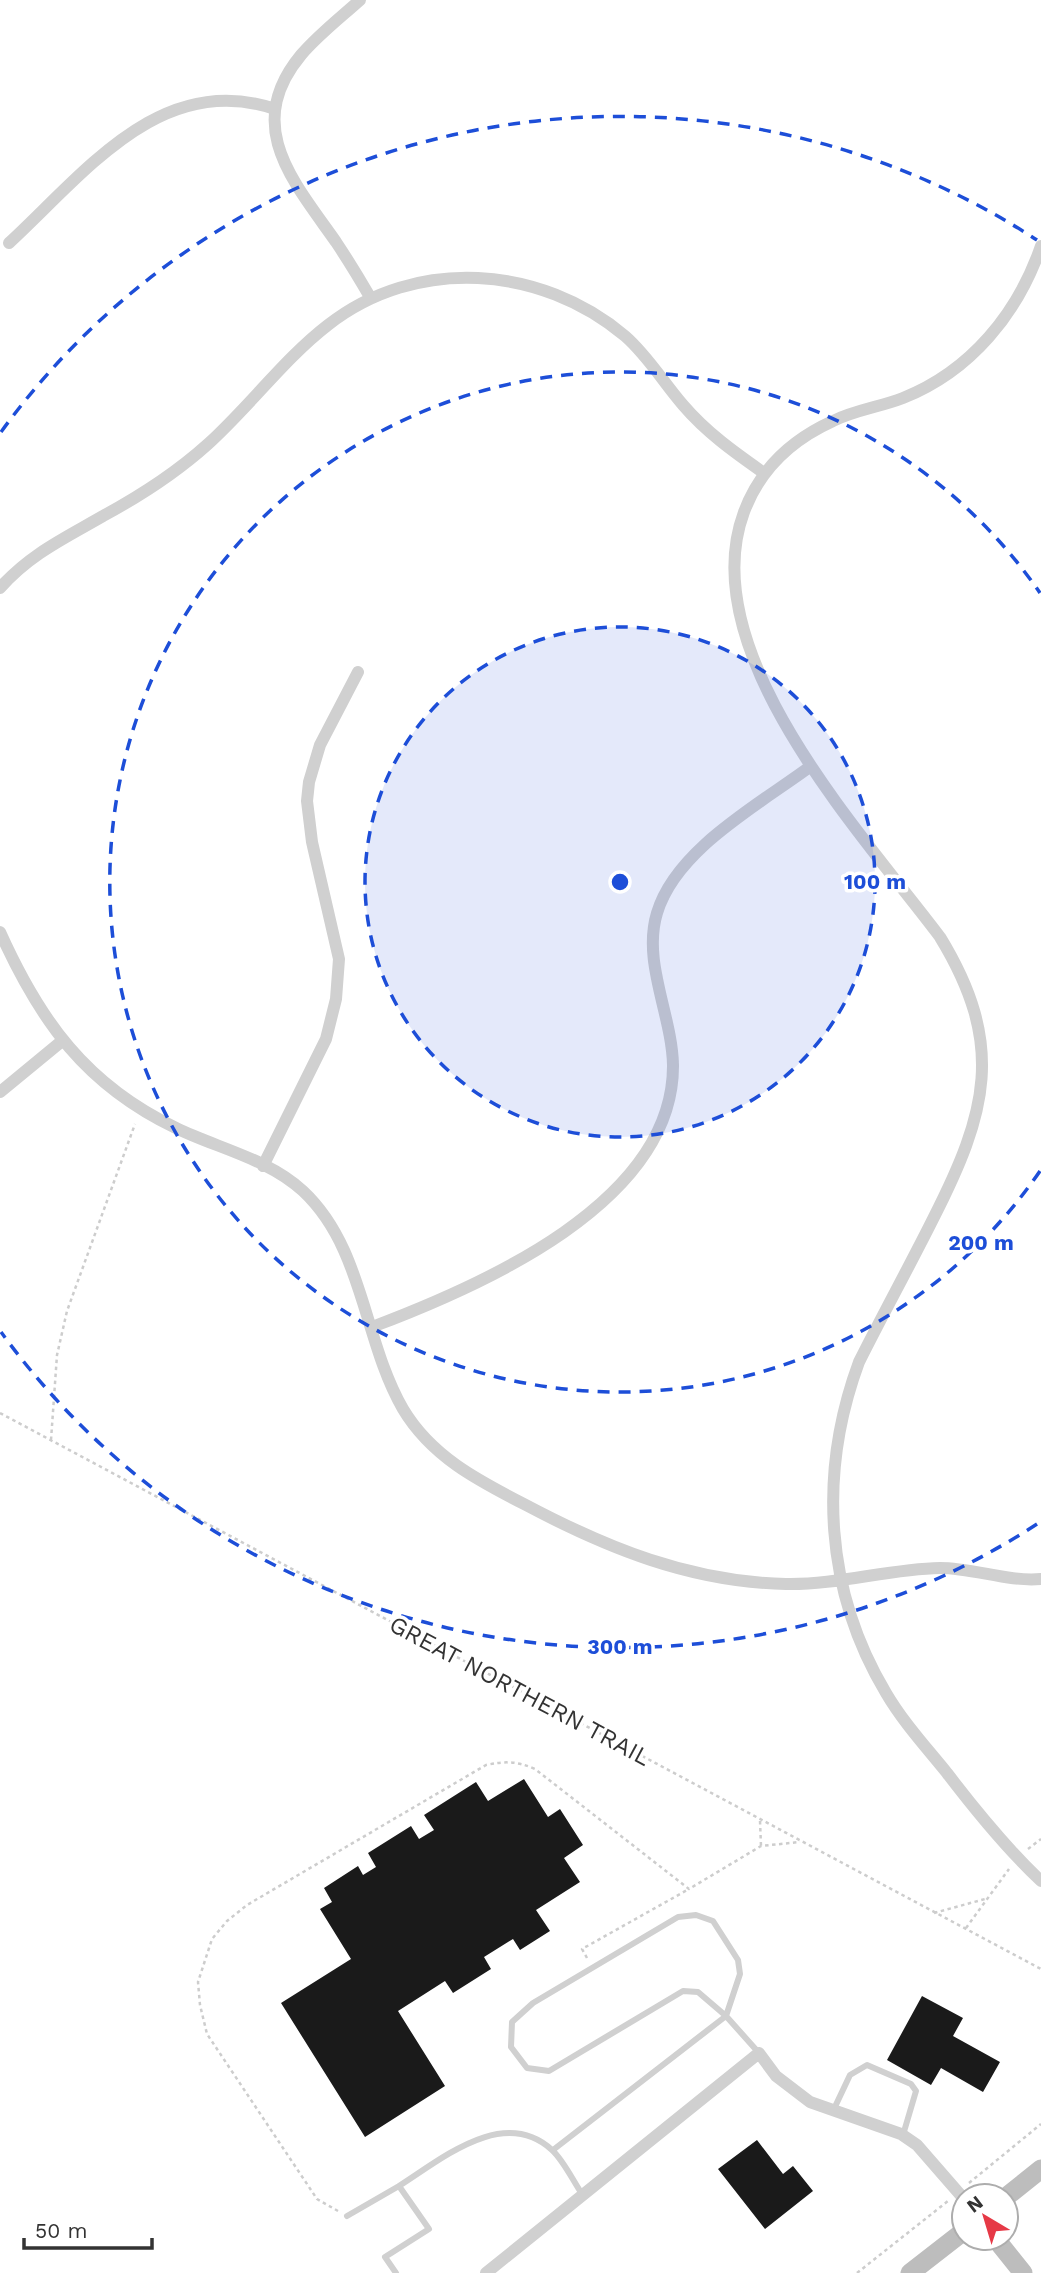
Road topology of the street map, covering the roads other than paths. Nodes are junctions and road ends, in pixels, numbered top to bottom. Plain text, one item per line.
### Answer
1 (360, 0) edge
2 (275, 109) junction
3 (9, 243) dead end
4 (1041, 246) edge
5 (1037, 272) edge
6 (370, 297) junction
7 (764, 473) junction
8 (0, 588) edge
9 (358, 673) dead end
10 (811, 766) junction
11 (0, 932) edge
12 (62, 1041) junction
13 (0, 1092) edge
14 (262, 1166) junction
15 (372, 1327) junction
16 (1041, 1579) edge
17 (840, 1581) junction
18 (1041, 1881) edge
19 (726, 2016) junction
20 (759, 2053) junction
21 (833, 2111) junction
22 (903, 2135) junction
23 (554, 2150) junction
24 (1041, 2169) edge
25 (950, 2183) edge
26 (399, 2186) junction
27 (1020, 2186) edge
28 (582, 2194) junction
29 (347, 2216) road end
30 (950, 2242) edge
31 (1005, 2252) edge
32 (1019, 2272) edge
33 (396, 2273) edge
34 (486, 2273) edge
35 (910, 2273) edge

1 - 2 street
2 - 3 street
2 - 6 street
4 - 5 street
5 - 7 street
6 - 7 street
6 - 8 street
7 - 10 street
9 - 14 street
10 - 15 street
10 - 17 street
11 - 12 street
12 - 13 street
12 - 14 street
14 - 15 street
15 - 17 street
16 - 17 street
17 - 18 street
19 - 19 lane
19 - 20 lane
19 - 23 lane
20 - 21 street
20 - 28 street
21 - 22 street
21 - 22 lane
22 - 25 street
23 - 26 lane
23 - 28 lane
24 - 27 street
26 - 29 lane
26 - 33 lane
28 - 34 street
30 - 35 street
31 - 32 street

